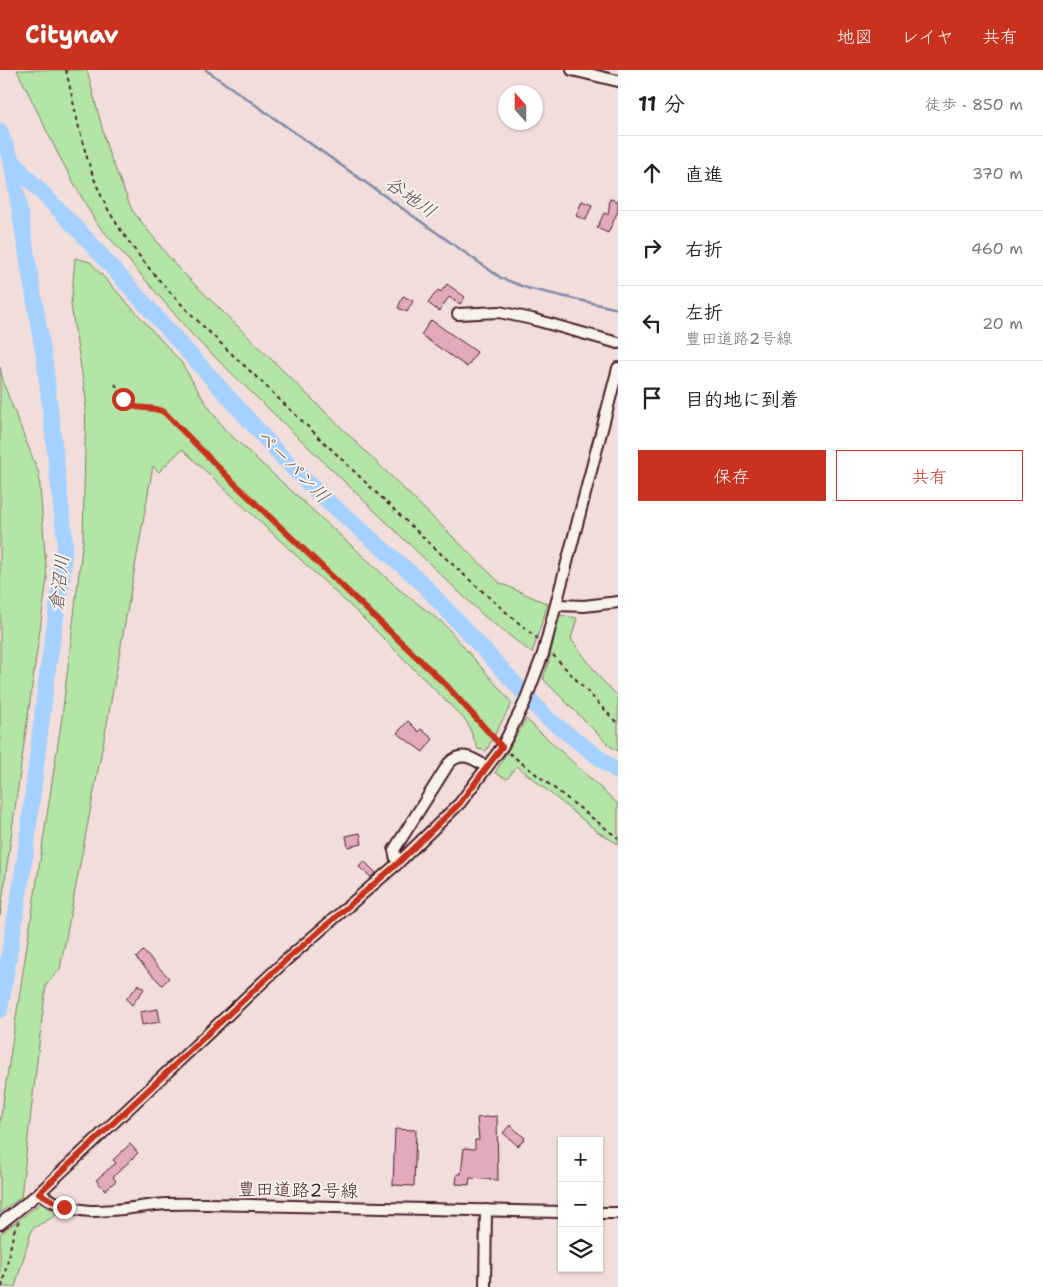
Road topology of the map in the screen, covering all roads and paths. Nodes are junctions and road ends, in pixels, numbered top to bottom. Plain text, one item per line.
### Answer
1 (66, 70) edge
2 (572, 70) edge
3 (618, 82) edge
4 (458, 314) dead end
5 (618, 343) edge
6 (618, 368) edge
7 (115, 384) dead end
8 (618, 602) edge
9 (557, 605) junction
10 (544, 650) junction
11 (618, 724) edge
12 (503, 745) junction
13 (487, 767) junction
14 (618, 838) edge
15 (397, 864) junction
16 (39, 1193) junction
17 (21, 1209) junction
18 (486, 1210) junction
19 (558, 1212) edge
20 (603, 1213) edge
21 (618, 1213) edge
22 (4, 1221) edge
23 (2, 1287) edge
24 (485, 1287) edge

1 - 10 path
2 - 3 street
4 - 5 street
6 - 9 street
7 - 12 path
8 - 9 street
9 - 10 street
10 - 11 path
10 - 12 street
12 - 13 street
12 - 14 path
13 - 15 street
13 - 15 street
15 - 16 street
16 - 17 street
16 - 18 street, 豊田道路2号線
17 - 22 street
17 - 23 path
18 - 19 street, 豊田道路2号線
18 - 24 street
20 - 21 street

